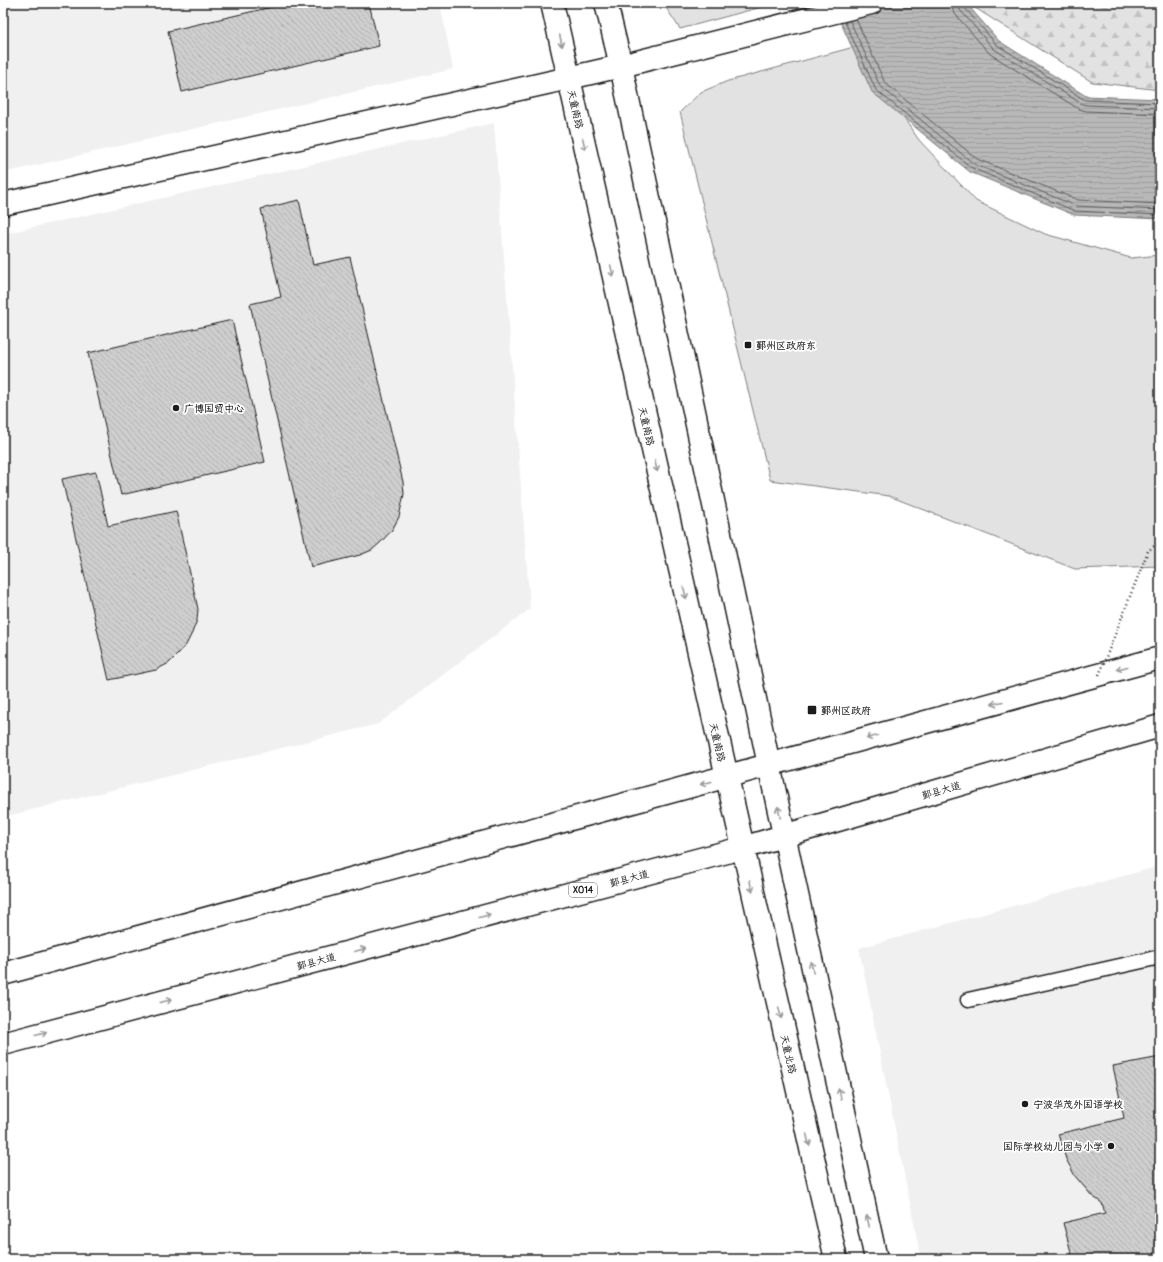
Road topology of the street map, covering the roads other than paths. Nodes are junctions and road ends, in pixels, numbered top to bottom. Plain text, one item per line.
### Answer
1 (552, 3) edge
2 (606, 3) edge
3 (871, 3) edge
4 (621, 66) junction
5 (569, 78) junction
6 (3, 204) edge
7 (1160, 658) edge
8 (1160, 726) edge
9 (769, 765) junction
10 (726, 777) junction
11 (784, 836) junction
12 (742, 848) junction
13 (1160, 957) edge
14 (3, 974) edge
15 (968, 1000) dead end
16 (3, 1044) edge
17 (836, 1259) edge
18 (876, 1259) edge

1 -> 5 main road, 天童南路
2 - 4 main road
3 - 4 main road
4 - 5 main road
4 - 9 main road
5 - 6 main road
5 -> 10 main road, 天童南路
7 -> 9 main road
8 - 11 main road, 鄞县大道 / X014
9 - 10 main road
11 -> 9 main road
10 - 12 main road, 天童南路
10 -> 14 main road
11 - 12 main road, 鄞县大道 / X014
18 -> 11 main road
16 -> 12 main road, 鄞县大道 / X014
12 -> 17 main road, 天童北路
13 - 15 lane

